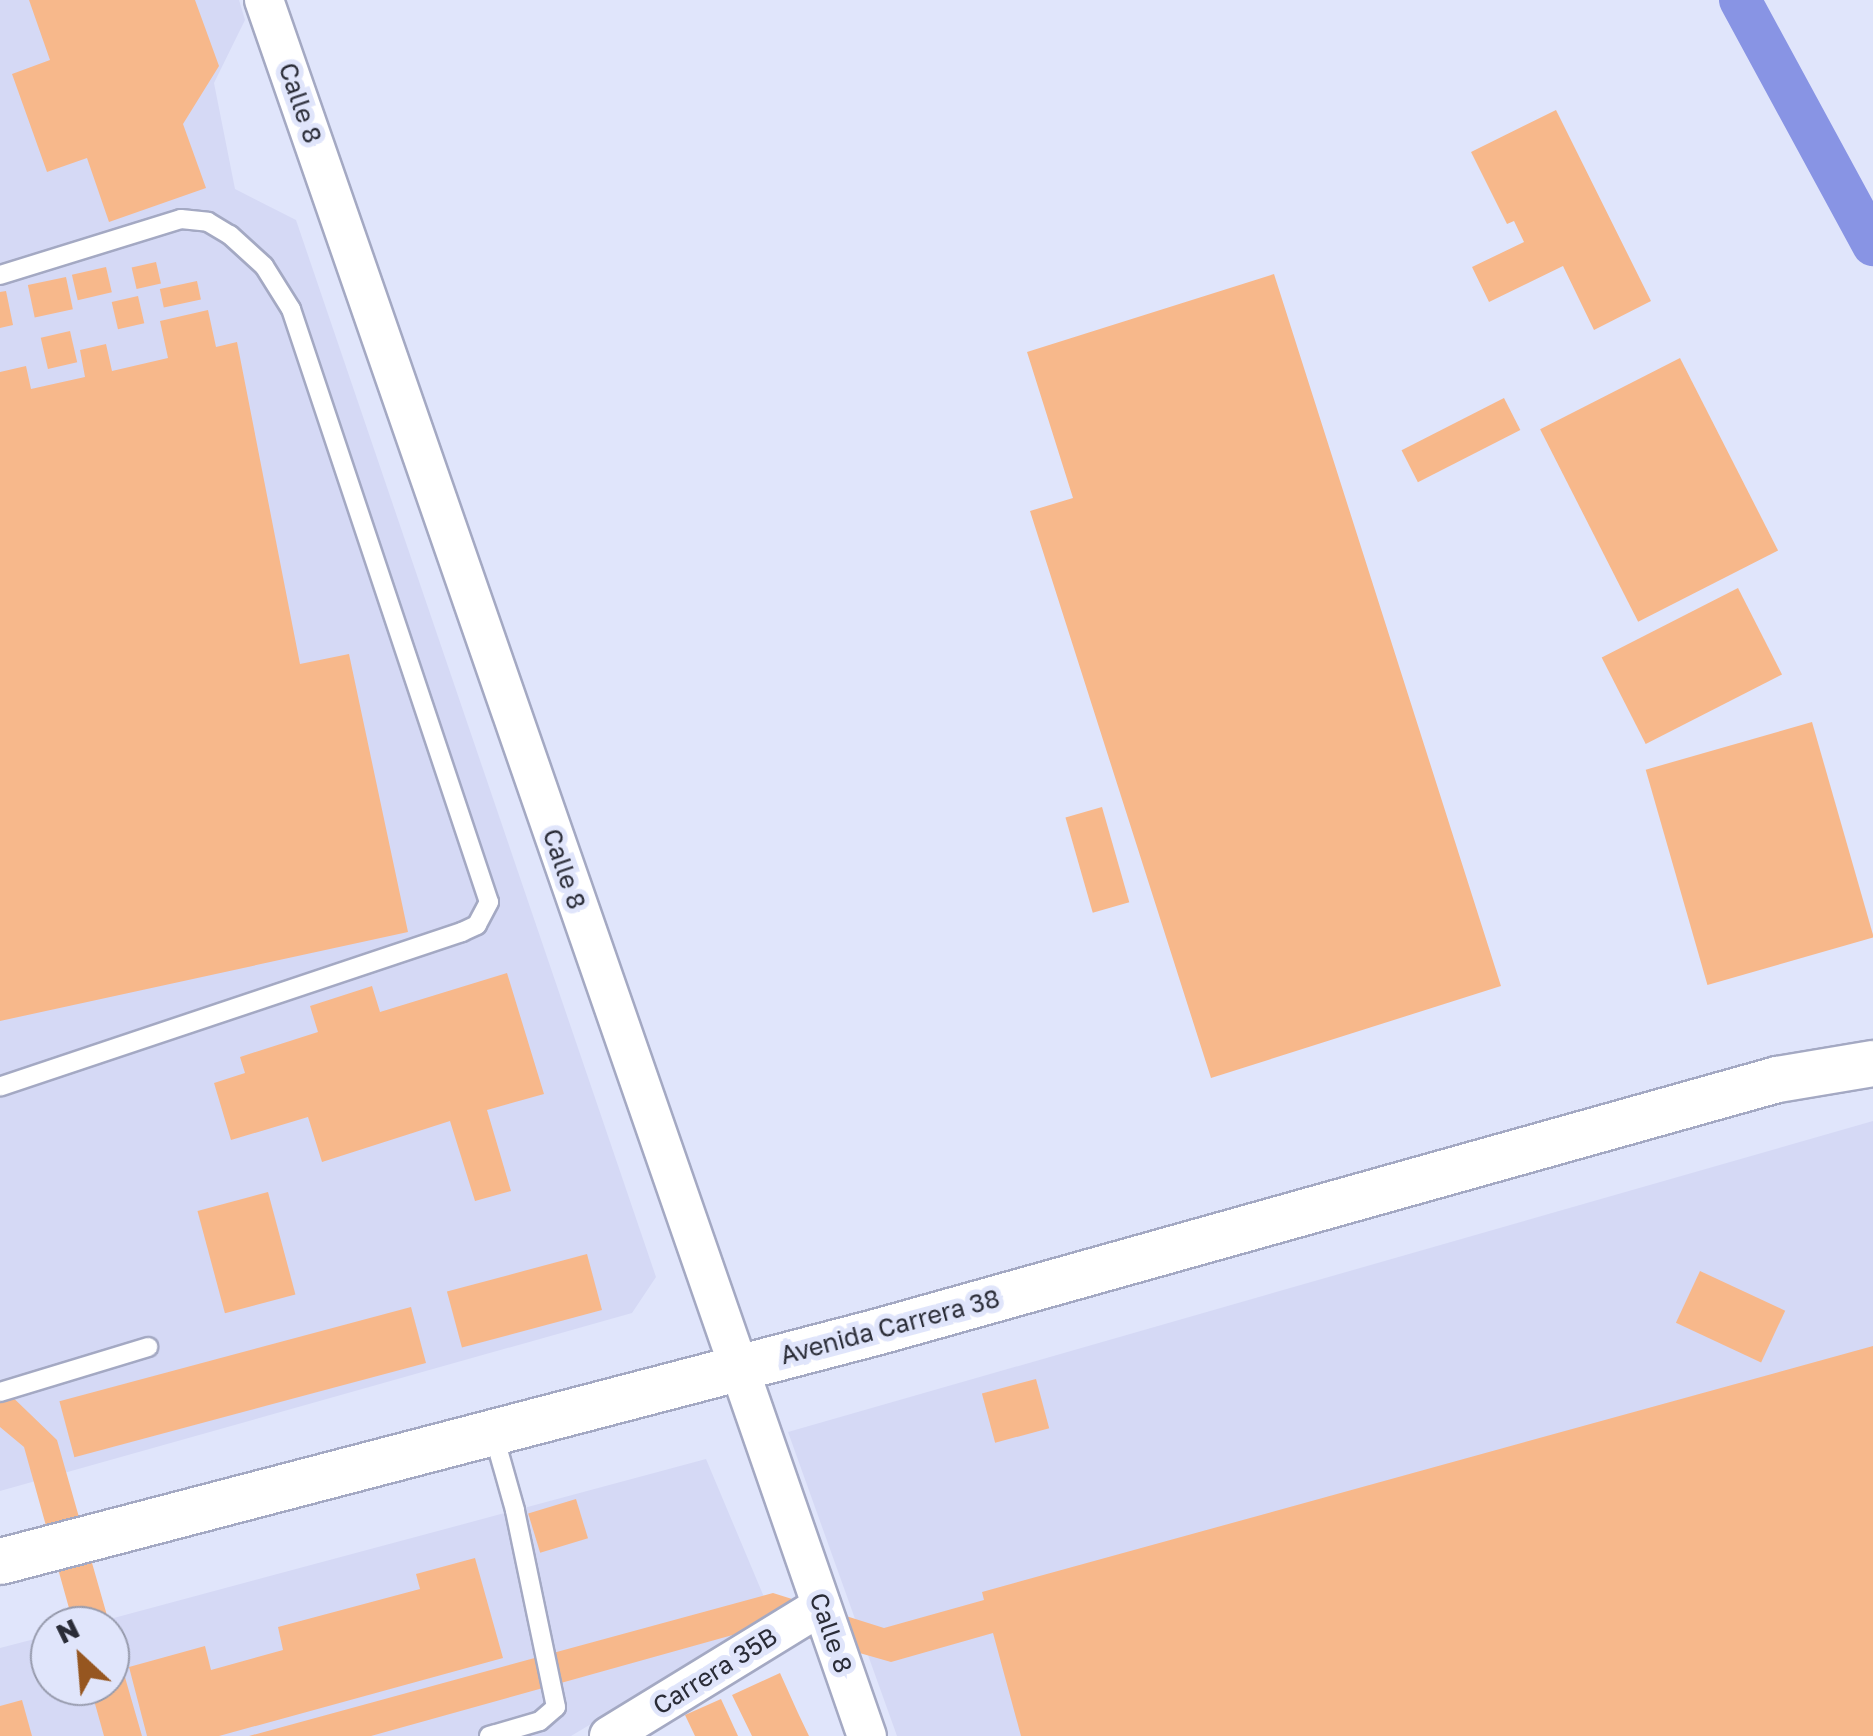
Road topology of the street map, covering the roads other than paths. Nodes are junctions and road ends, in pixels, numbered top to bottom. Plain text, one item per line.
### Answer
1 (264, 0) edge
2 (0, 274) edge
3 (1873, 1034) edge
4 (1873, 1063) edge
5 (1777, 1079) junction
6 (0, 1087) edge
7 (148, 1347) dead end
8 (736, 1368) junction
9 (0, 1392) edge
10 (492, 1432) junction
11 (0, 1561) edge
12 (822, 1606) junction
13 (488, 1736) edge
14 (610, 1736) edge
15 (867, 1736) edge

1 - 8 street, Calle 8
2 - 6 lane
3 - 5 street, Avenida Carrera 38
4 - 5 street, Avenida Carrera 38
5 - 8 street, Avenida Carrera 38
7 - 9 lane
8 - 10 street, Avenida Carrera 38
8 - 12 street, Calle 8
10 - 11 street, Avenida Carrera 38
10 - 13 lane
12 - 14 street, Carrera 35B
12 - 15 street, Calle 8

